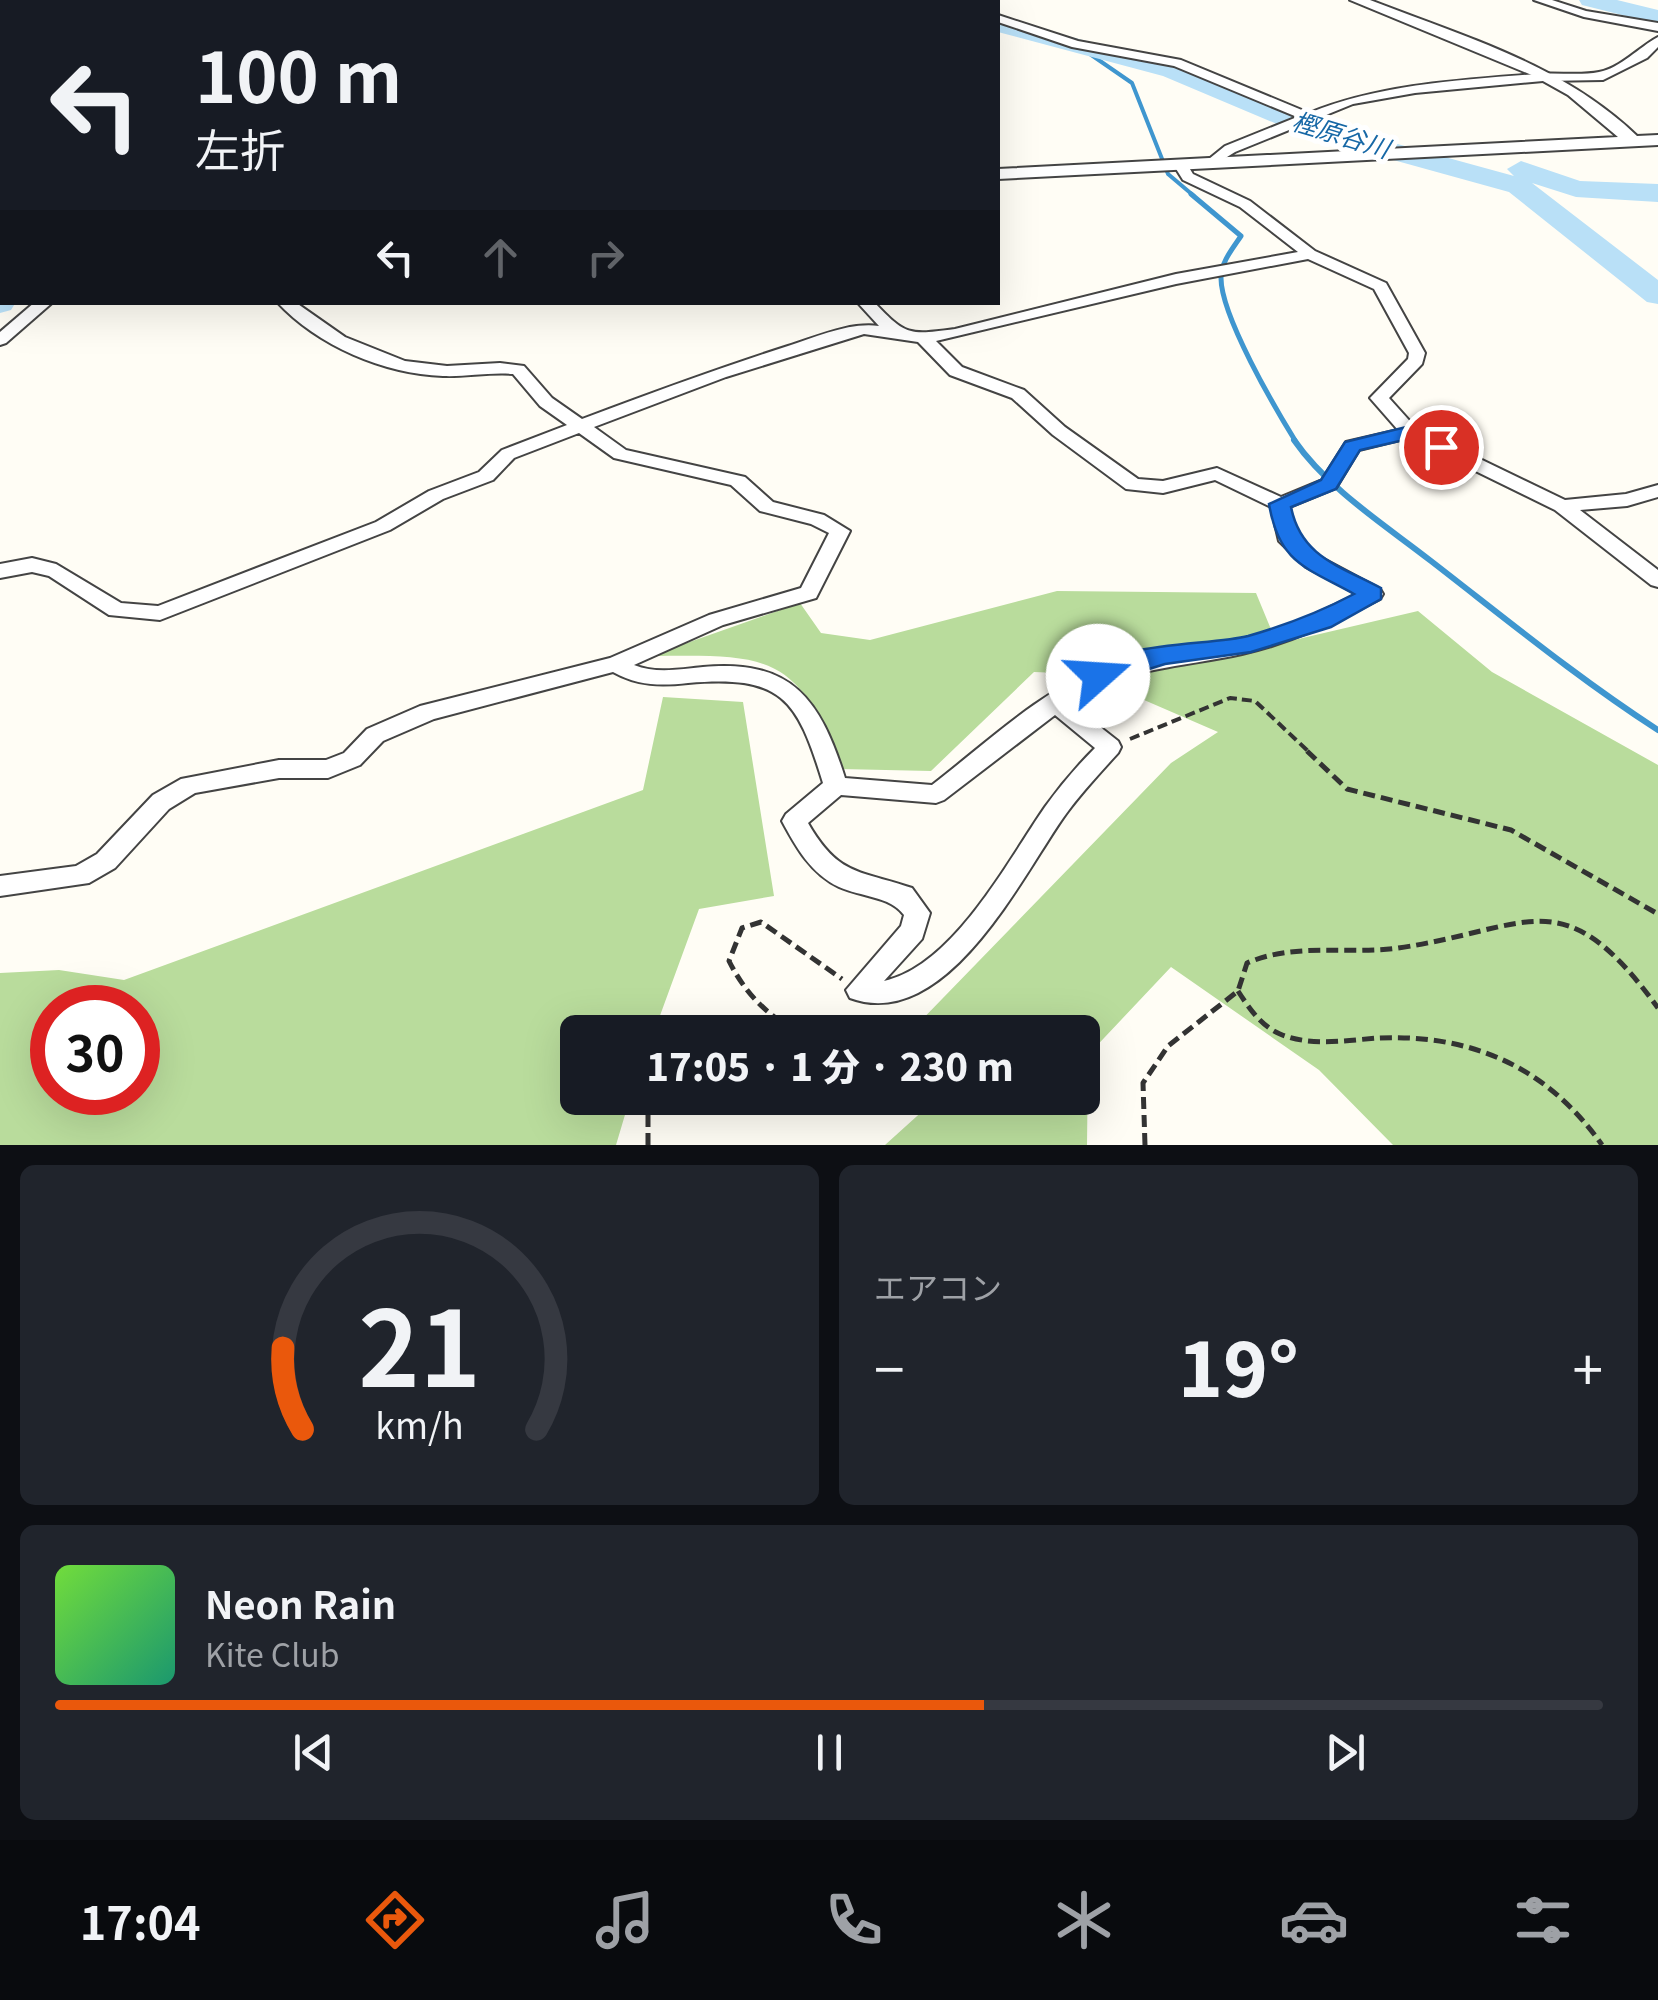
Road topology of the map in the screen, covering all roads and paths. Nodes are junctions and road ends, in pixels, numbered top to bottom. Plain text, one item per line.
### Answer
1 (1357, 0) edge
2 (1540, 0) edge
3 (1000, 19) edge
4 (1658, 28) edge
5 (1658, 40) edge
6 (1543, 77) junction
7 (1303, 122) junction
8 (1658, 140) edge
9 (1632, 141) junction
10 (1211, 162) junction
11 (1171, 165) junction
12 (1000, 174) edge
13 (1310, 254) junction
14 (41, 305) edge
15 (289, 305) edge
16 (868, 305) edge
17 (893, 332) junction
18 (924, 338) junction
19 (0, 340) edge
20 (581, 425) junction
21 (1410, 432) junction
22 (1658, 491) edge
23 (1280, 504) junction
24 (1562, 506) junction
25 (0, 571) edge
26 (1658, 580) edge
27 (616, 664) junction
28 (1055, 703) junction
29 (1110, 747) junction
30 (836, 786) junction
31 (0, 886) edge
32 (1658, 914) edge
33 (859, 990) junction
34 (1238, 991) junction
35 (1658, 1008) edge
36 (768, 1015) edge
37 (648, 1115) edge
38 (648, 1145) edge
39 (1145, 1145) edge
40 (1602, 1145) edge

1 - 6 street
2 - 4 street
3 - 7 street
5 - 6 street
6 - 7 street
6 - 9 street
7 - 10 street
8 - 9 street
9 - 10 street
10 - 11 street
11 - 12 street
11 - 13 street
13 - 18 street
13 - 21 street
14 - 19 street
15 - 20 street
16 - 17 street
17 - 18 street
17 - 20 street
18 - 23 street
20 - 25 street
20 - 27 street
21 - 23 street
21 - 24 street
22 - 24 street
23 - 28 street
24 - 26 street
27 - 30 street
27 - 31 street
28 - 29 street
28 - 30 street
29 - 32 path
29 - 33 street
30 - 33 street
33 - 36 path
34 - 35 path
34 - 39 path
34 - 40 path
37 - 38 path

